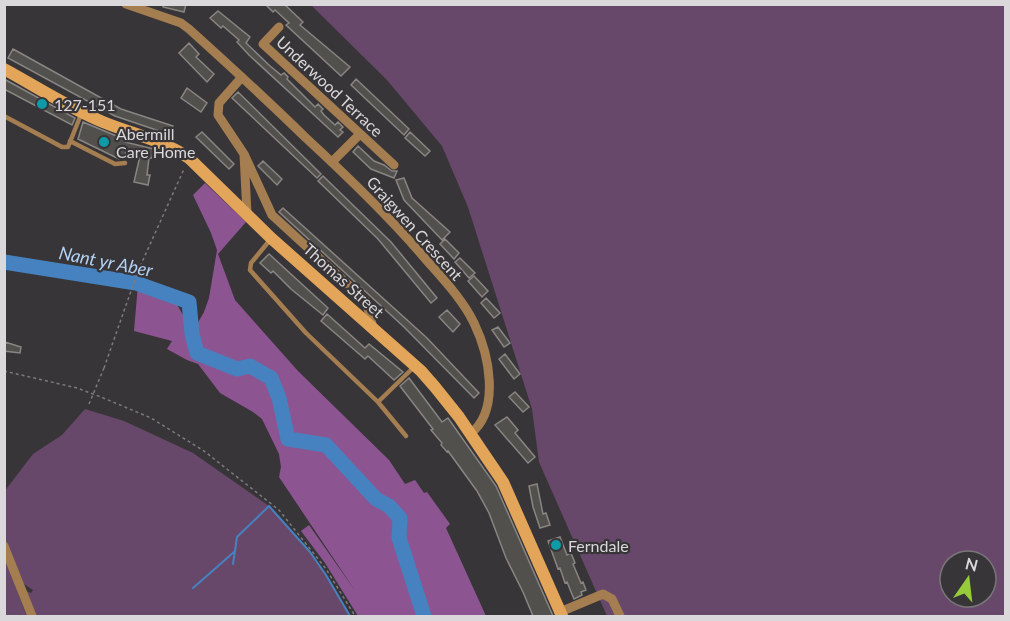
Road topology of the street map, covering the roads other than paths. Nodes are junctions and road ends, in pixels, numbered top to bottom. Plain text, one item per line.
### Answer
1 (126, 4) edge
2 (279, 27) dead end
3 (4, 69) edge
4 (242, 76) junction
5 (82, 112) junction
6 (4, 116) edge
7 (360, 134) junction
8 (70, 141) junction
9 (244, 154) junction
10 (332, 162) junction
11 (125, 163) dead end
12 (394, 165) dead end
13 (247, 214) junction
14 (272, 238) junction
15 (373, 328) junction
16 (416, 366) junction
17 (378, 402) junction
18 (470, 434) junction
19 (406, 436) dead end
20 (4, 546) edge
21 (561, 614) edge
22 (32, 616) edge
23 (620, 616) edge

1 - 4 street, Graigwen Crescent
2 - 7 street, Underwood Terrace
3 - 5 main road, Thomas Street
4 - 9 street
4 - 10 street, Graigwen Crescent
5 - 8 lane
5 - 13 main road, Thomas Street
6 - 8 lane
7 - 10 street
7 - 12 street, Underwood Terrace
8 - 11 lane
9 - 13 street
9 - 15 street
10 - 18 street, Graigwen Crescent
13 - 14 main road, Thomas Street
14 - 15 main road, Thomas Street
14 - 17 lane
15 - 16 main road, Thomas Street
16 - 17 lane
16 - 18 main road, Thomas Street
17 - 19 lane
18 - 21 main road, Thomas Street
20 - 22 street
21 - 23 street

